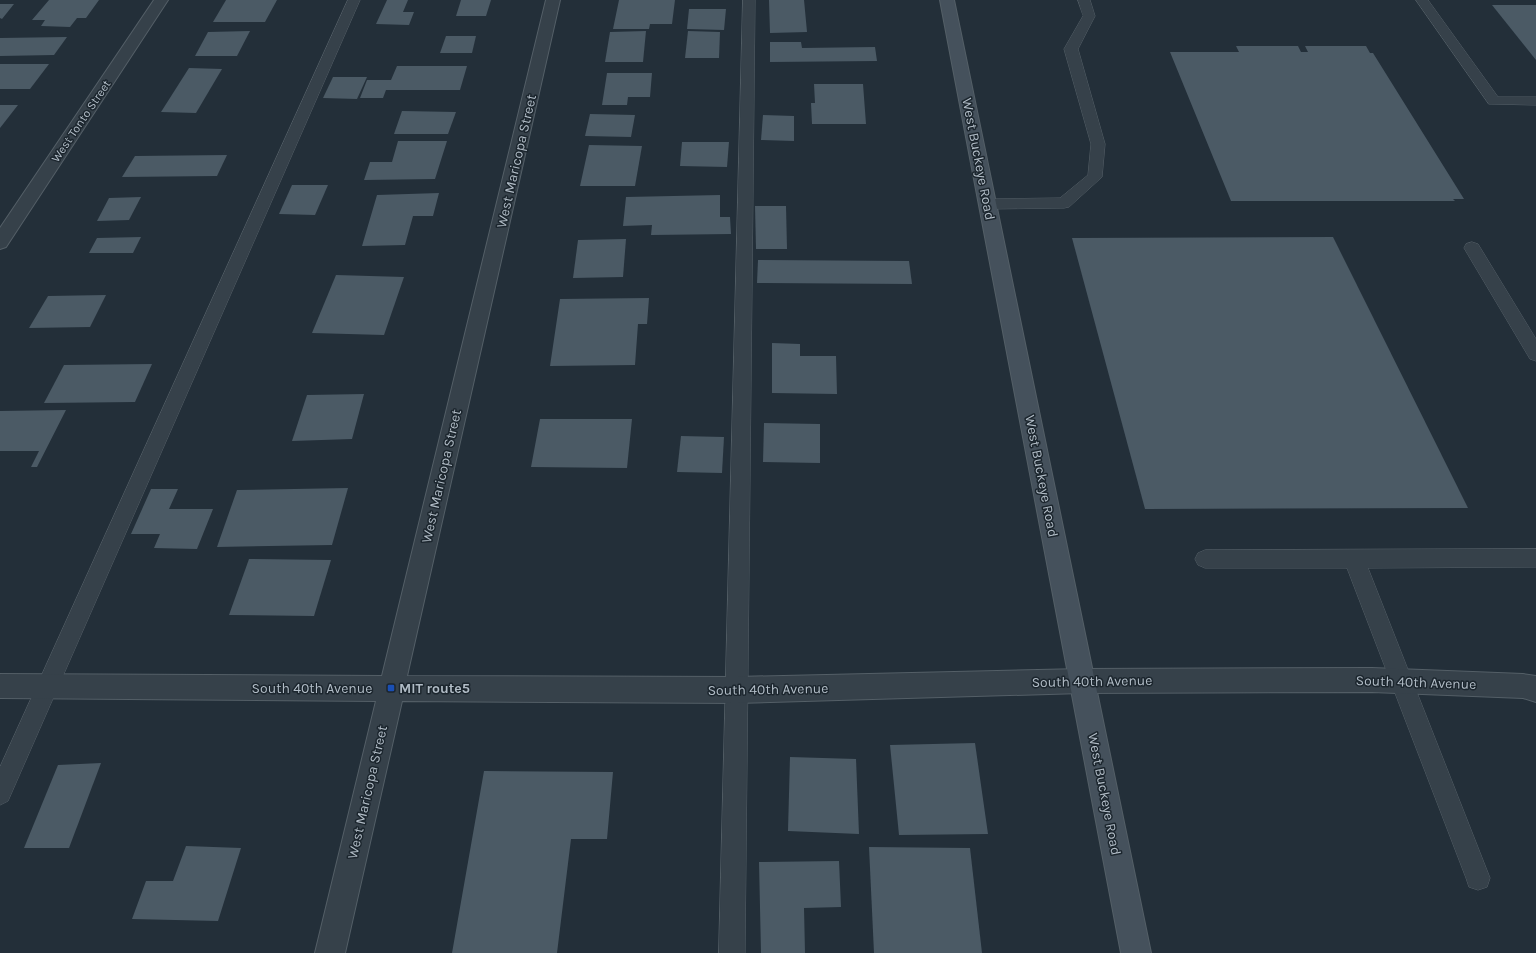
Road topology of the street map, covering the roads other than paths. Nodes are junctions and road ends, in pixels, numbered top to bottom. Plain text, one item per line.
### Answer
1 (161, 0) edge
2 (354, 0) edge
3 (553, 0) edge
4 (749, 0) edge
5 (947, 0) edge
6 (1084, 0) edge
7 (1422, 0) edge
8 (1536, 101) edge
9 (988, 204) junction
10 (0, 242) edge
11 (1472, 248) dead end
12 (1536, 354) edge
13 (1536, 558) edge
14 (1205, 559) dead end
15 (1354, 559) junction
16 (1082, 680) junction
17 (1401, 681) junction
18 (0, 686) edge
19 (48, 686) junction
20 (391, 688) junction
21 (1536, 689) edge
22 (737, 690) junction
23 (0, 793) edge
24 (1478, 878) dead end
25 (330, 953) edge
26 (732, 953) edge
27 (1136, 953) edge

1 - 10 street, West Tonto Street
2 - 19 lane
3 - 20 street, West Maricopa Street
4 - 22 lane
5 - 9 main road, West Buckeye Road
6 - 9 lane
7 - 8 lane
9 - 16 main road, West Buckeye Road
11 - 12 lane
13 - 15 lane
14 - 15 lane
15 - 17 lane
16 - 17 street, South 40th Avenue
16 - 22 street, South 40th Avenue
16 - 27 main road, West Buckeye Road
17 - 21 street, South 40th Avenue
17 - 24 lane
18 - 19 street, South 40th Avenue
19 - 20 street, South 40th Avenue
19 - 23 lane
20 - 22 street, South 40th Avenue
20 - 25 street, West Maricopa Street
22 - 26 lane

